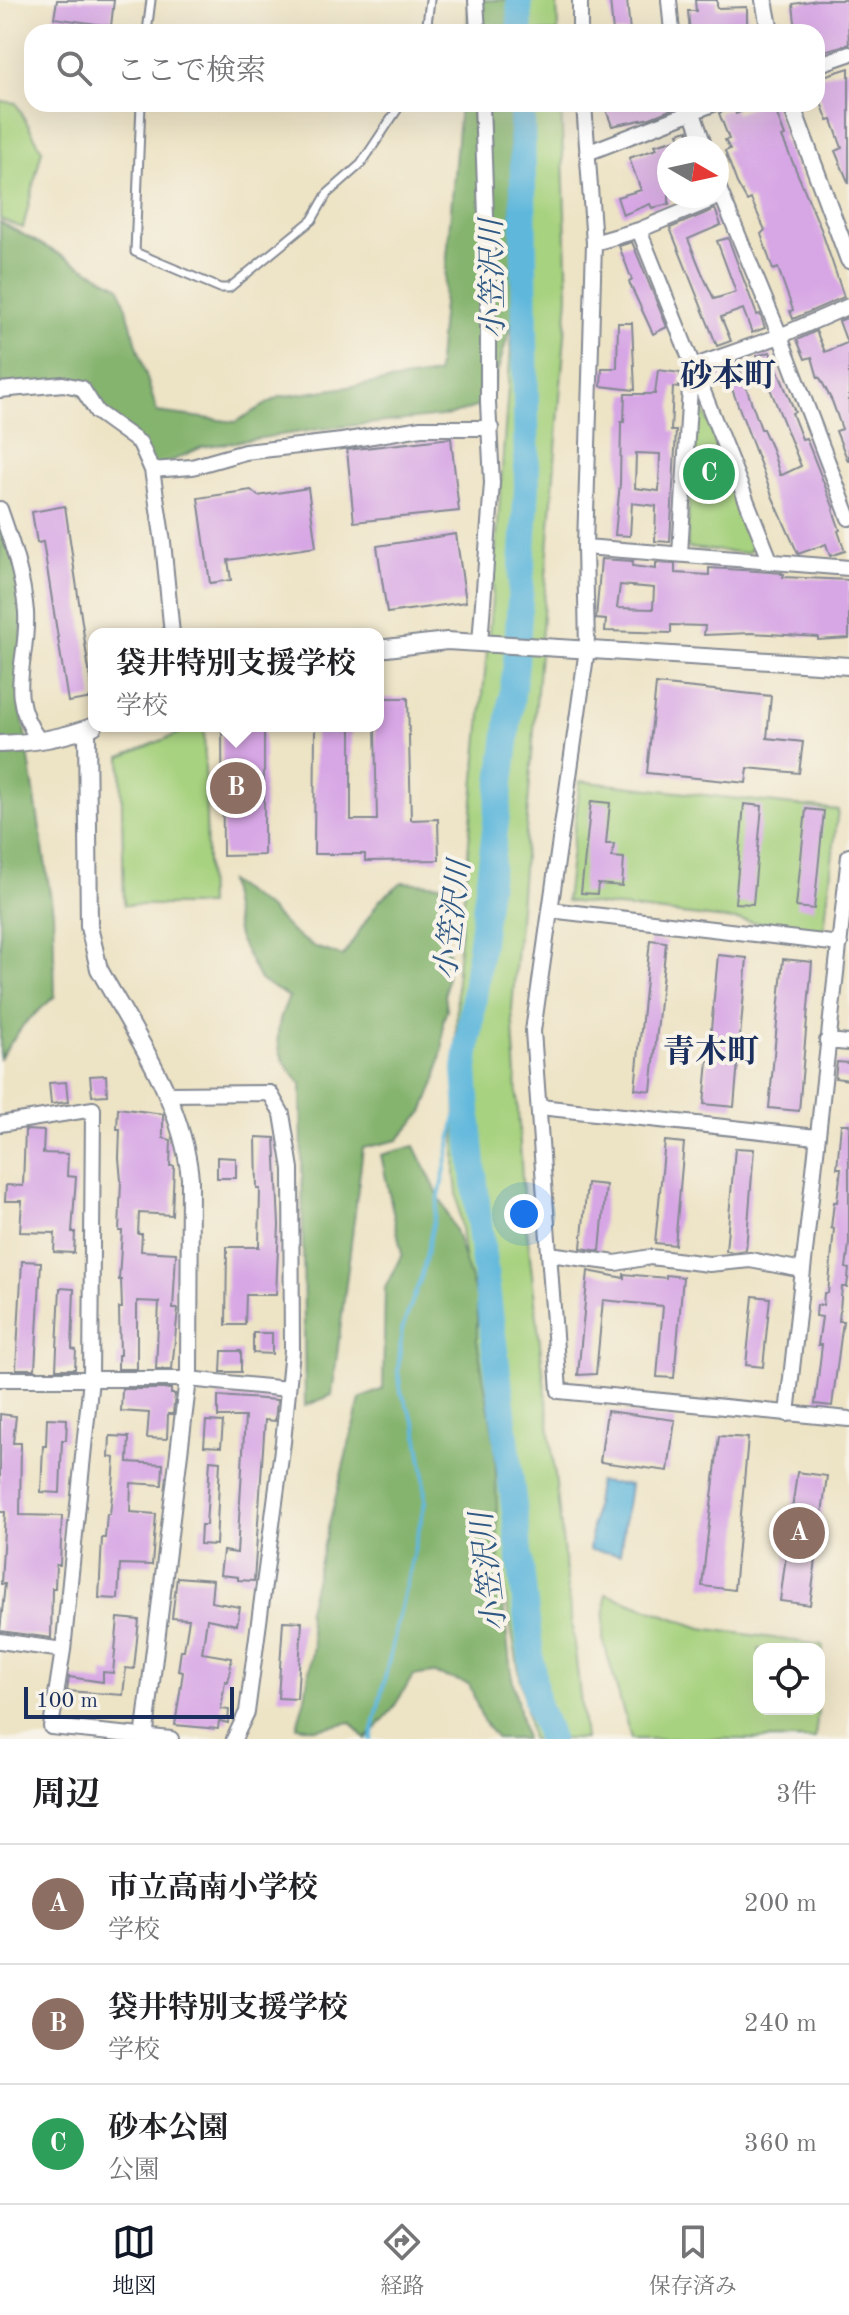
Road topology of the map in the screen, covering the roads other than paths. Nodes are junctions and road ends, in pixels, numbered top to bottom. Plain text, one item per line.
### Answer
1 (151, 0) edge
2 (430, 0) edge
3 (476, 0) edge
4 (580, 0) edge
5 (669, 0) edge
6 (764, 0) edge
7 (148, 24) edge
8 (427, 24) edge
9 (478, 24) edge
10 (580, 24) edge
11 (671, 24) edge
12 (768, 24) edge
13 (849, 54) edge
14 (825, 62) edge
15 (141, 112) edge
16 (396, 112) edge
17 (482, 112) edge
18 (584, 112) edge
19 (682, 112) edge
20 (692, 112) edge
21 (794, 112) edge
22 (701, 136) edge
23 (587, 153) junction
24 (683, 208) edge
25 (727, 208) edge
26 (639, 230) junction
27 (594, 243) junction
28 (849, 260) edge
29 (849, 306) edge
30 (780, 336) junction
31 (692, 367) junction
32 (0, 390) edge
33 (491, 428) junction
34 (152, 470) junction
35 (0, 509) edge
36 (849, 518) edge
37 (585, 547) junction
38 (680, 554) junction
39 (770, 560) junction
40 (849, 568) edge
41 (171, 628) edge
42 (480, 643) junction
43 (384, 648) edge
44 (582, 649) junction
45 (849, 666) edge
46 (88, 728) edge
47 (90, 732) edge
48 (39, 740) junction
49 (0, 744) edge
50 (849, 856) edge
51 (550, 910) junction
52 (840, 944) junction
53 (827, 1041) junction
54 (849, 1043) edge
55 (168, 1094) junction
56 (540, 1107) junction
57 (0, 1124) edge
58 (816, 1137) junction
59 (549, 1254) junction
60 (803, 1270) junction
61 (0, 1379) edge
62 (91, 1379) junction
63 (188, 1379) junction
64 (288, 1389) junction
65 (787, 1414) junction
66 (849, 1419) edge
67 (0, 1641) edge
68 (63, 1650) junction
69 (143, 1737) edge
70 (171, 1739) edge
71 (234, 1739) edge

1 - 7 lane
2 - 8 lane
3 - 9 street
4 - 10 street
5 - 11 street
6 - 12 street
13 - 14 street
15 - 16 lane
17 - 33 street
18 - 23 street
19 - 23 street
20 - 22 street
21 - 28 street
23 - 27 street
24 - 26 street
25 - 30 street
26 - 27 street
26 - 31 street
27 - 37 street
29 - 30 street
30 - 31 street
30 - 36 street
31 - 38 street
31 - 39 street
32 - 34 street
33 - 34 street
33 - 42 street
34 - 41 street
35 - 48 street
37 - 38 street
37 - 44 street
38 - 39 street
39 - 40 street
42 - 43 street
42 - 44 street
44 - 45 street
44 - 51 street
46 - 48 street
47 - 55 street
48 - 49 street
50 - 52 street
51 - 52 street
51 - 56 street
52 - 53 street
53 - 54 street
53 - 58 street
55 - 63 street
55 - 64 street
56 - 58 street
56 - 59 street
57 - 62 street
58 - 60 street
59 - 60 street
59 - 65 street
60 - 65 street
61 - 62 street
62 - 63 street
62 - 68 street
63 - 64 street
63 - 69 street
64 - 71 street
65 - 66 street
67 - 68 street
68 - 69 street
69 - 70 street

